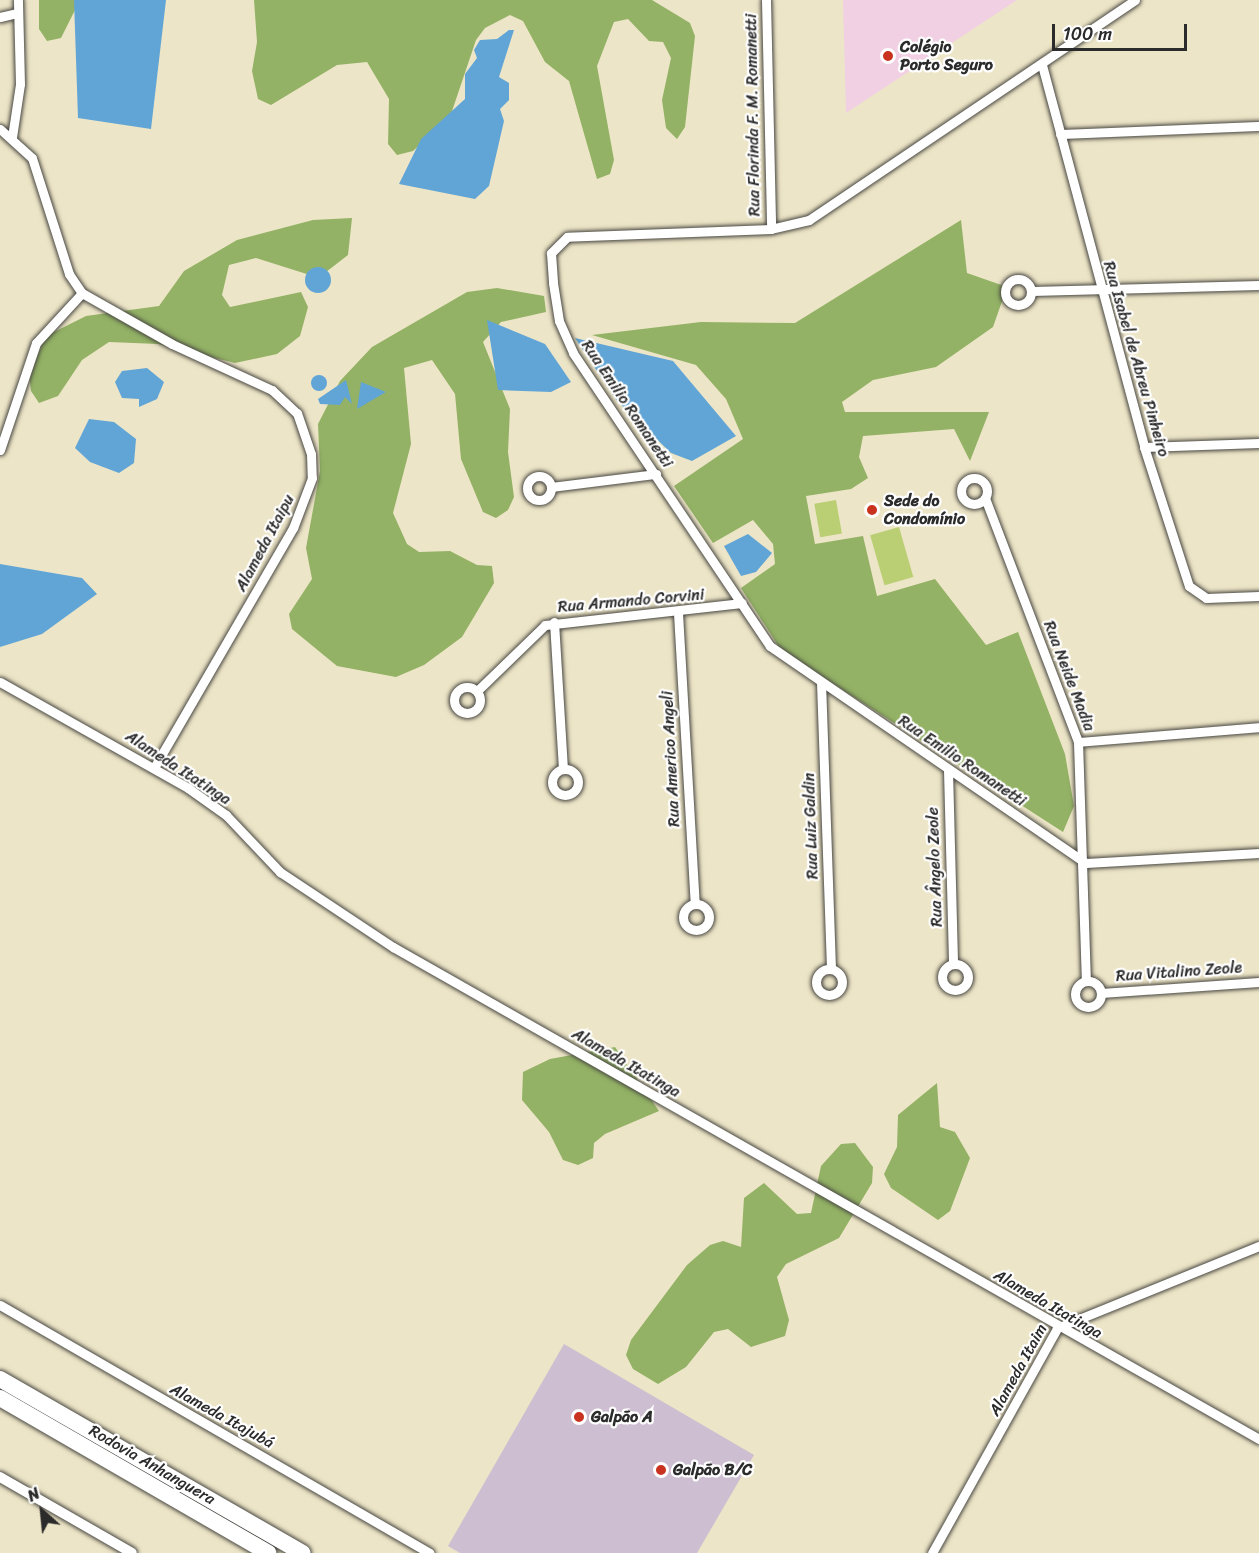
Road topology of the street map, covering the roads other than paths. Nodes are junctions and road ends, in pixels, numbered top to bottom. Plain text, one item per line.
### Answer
1 (18, 0) edge
2 (766, 0) edge
3 (1135, 0) edge
4 (18, 13) junction
5 (0, 17) edge
6 (1042, 65) junction
7 (1259, 126) edge
8 (0, 129) edge
9 (1060, 134) junction
10 (12, 137) junction
11 (771, 230) junction
12 (1259, 285) edge
13 (1100, 288) junction
14 (1032, 291) dead end
15 (82, 293) junction
16 (1259, 442) edge
17 (1144, 447) junction
18 (0, 450) edge
19 (656, 474) junction
20 (551, 487) dead end
21 (985, 498) dead end
22 (1259, 596) edge
23 (742, 603) junction
24 (678, 613) junction
25 (554, 622) junction
26 (0, 682) edge
27 (821, 682) junction
28 (477, 691) dead end
29 (1259, 727) edge
30 (1078, 742) junction
31 (153, 768) junction
32 (563, 769) dead end
33 (948, 770) junction
34 (1259, 853) edge
35 (1086, 863) junction
36 (694, 903) dead end
37 (953, 964) dead end
38 (831, 969) dead end
39 (1086, 981) junction
40 (1259, 982) edge
41 (1101, 993) junction
42 (1259, 1246) edge
43 (0, 1305) edge
44 (1058, 1328) junction
45 (0, 1379) edge
46 (0, 1398) edge
47 (1259, 1439) edge
48 (0, 1477) edge
49 (132, 1553) edge
50 (268, 1553) edge
51 (302, 1553) edge
52 (430, 1553) edge
53 (933, 1553) edge

1 - 4 street
2 - 11 street, Rua Florinda F. M. Romanetti
3 - 6 street, Rua Emilio Romanetti
4 - 5 street
4 - 10 street
6 - 9 street, Rua Isabel de Abreu Pinheiro
6 - 11 street, Rua Emilio Romanetti
7 - 9 street
8 - 10 street
9 - 13 street, Rua Isabel de Abreu Pinheiro
10 - 15 street
11 - 19 street, Rua Emilio Romanetti
12 - 13 street
13 - 14 street
13 - 17 street, Rua Isabel de Abreu Pinheiro
15 - 18 street
15 - 31 street, Alameda Itaipu
16 - 17 street
17 - 22 street, Rua Isabel de Abreu Pinheiro
19 - 20 street
19 - 23 street, Rua Emilio Romanetti
21 - 30 street, Rua Neide Madia
23 - 24 street, Rua Armando Corvini
23 - 27 street, Rua Emilio Romanetti
24 - 25 street, Rua Armando Corvini
24 - 36 street, Rua Americo Angeli
25 - 28 street, Rua Armando Corvini
25 - 32 street
26 - 31 street, Alameda Itatinga
27 - 33 street, Rua Emilio Romanetti
27 - 38 street, Rua Luiz Galdin
29 - 30 street
30 - 35 street, Rua Neide Madia
31 - 44 street, Alameda Itatinga
33 - 35 street, Rua Emilio Romanetti
33 - 37 street, Rua Ângelo Zeole
34 - 35 street
35 - 39 street, Rua Neide Madia
39 - 41 street, Rua Vitalino Zeole
39 - 41 street, Rua Vitalino Zeole
40 - 41 street, Rua Vitalino Zeole
42 - 44 street, Alameda Itaim
43 - 52 street, Alameda Itajubá
44 - 47 street, Alameda Itatinga
44 - 53 street, Alameda Itaim
45 - 51 highway, Rodovia Anhanguera
46 - 50 highway, Rodovia Anhanguera
48 - 49 street

